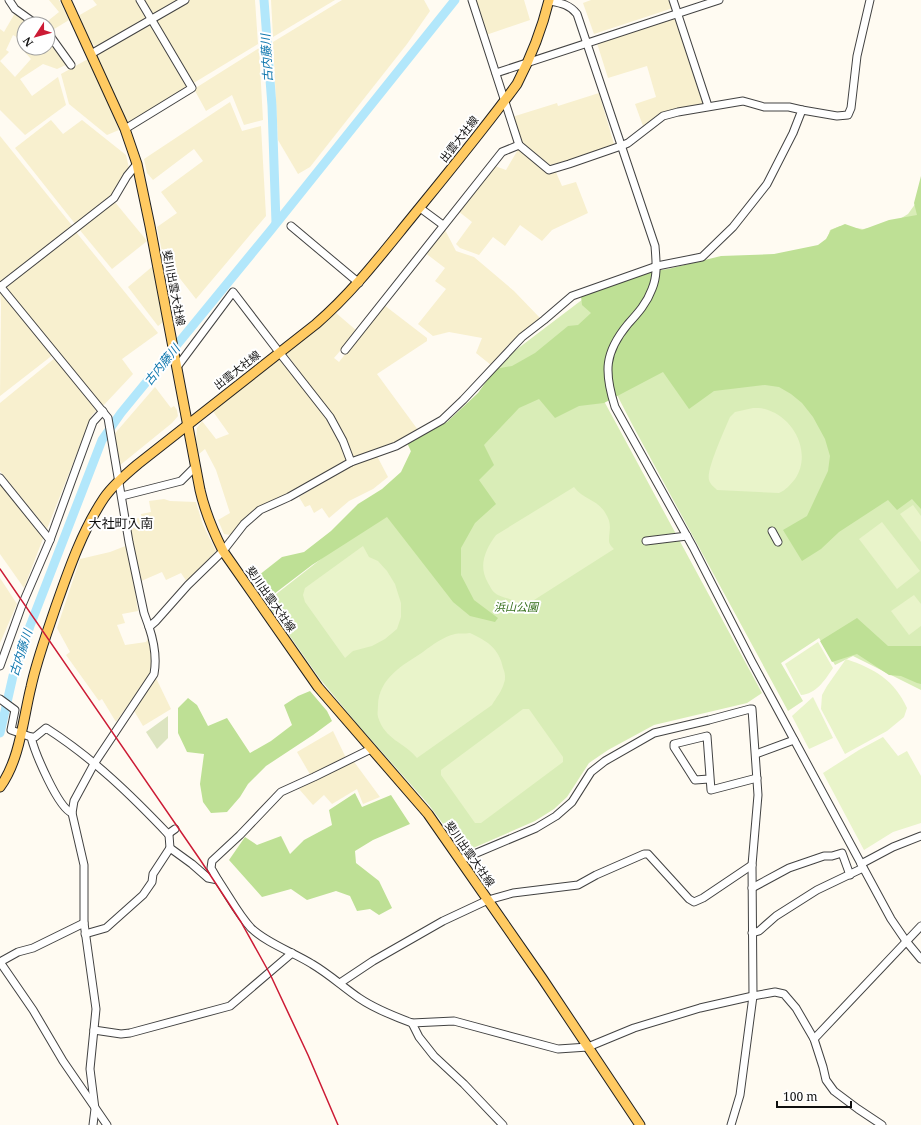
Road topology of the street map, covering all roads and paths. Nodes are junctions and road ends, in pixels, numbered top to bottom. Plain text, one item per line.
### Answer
1 (9, 0) edge
2 (66, 0) edge
3 (140, 0) edge
4 (185, 0) edge
5 (472, 0) edge
6 (549, 0) edge
7 (673, 0) edge
8 (719, 0) edge
9 (870, 0) edge
10 (678, 14) junction
11 (25, 16) edge
12 (151, 20) junction
13 (587, 43) junction
14 (56, 44) edge
15 (91, 54) junction
16 (528, 63) junction
17 (71, 65) dead end
18 (496, 73) junction
19 (504, 101) junction
20 (708, 106) junction
21 (802, 110) junction
22 (125, 129) junction
23 (519, 145) junction
24 (621, 146) junction
25 (137, 164) junction
26 (420, 208) junction
27 (443, 225) junction
28 (291, 226) dead end
29 (656, 266) junction
30 (359, 282) junction
31 (0, 287) edge
32 (345, 350) dead end
33 (279, 352) junction
34 (176, 365) junction
35 (105, 414) junction
36 (187, 425) junction
37 (351, 462) junction
38 (195, 467) junction
39 (0, 478) edge
40 (119, 481) junction
41 (122, 496) junction
42 (772, 531) dead end
43 (687, 536) junction
44 (50, 540) junction
45 (646, 541) dead end
46 (778, 542) dead end
47 (223, 551) junction
48 (149, 626) junction
49 (0, 666) edge
50 (0, 699) edge
51 (20, 732) junction
52 (31, 737) junction
53 (794, 740) junction
54 (371, 749) junction
55 (756, 754) junction
56 (94, 764) junction
57 (757, 778) junction
58 (709, 779) junction
59 (1, 786) edge
60 (72, 813) junction
61 (175, 829) dead end
62 (168, 834) junction
63 (921, 836) edge
64 (170, 848) junction
65 (460, 860) junction
66 (752, 866) junction
67 (862, 866) junction
68 (850, 875) junction
69 (218, 880) junction
70 (752, 888) junction
71 (488, 900) junction
72 (84, 923) junction
73 (921, 926) edge
74 (752, 933) junction
75 (85, 934) junction
76 (906, 941) junction
77 (292, 953) junction
78 (921, 959) edge
79 (0, 962) edge
80 (340, 983) junction
81 (753, 996) junction
82 (412, 1023) junction
83 (94, 1030) junction
84 (814, 1039) junction
85 (588, 1047) junction
86 (95, 1109) junction
87 (93, 1125) edge
88 (106, 1125) edge
89 (503, 1125) edge
90 (640, 1125) edge
91 (731, 1125) edge
92 (882, 1125) edge

1 - 11 street
2 - 15 main road, 斐川出雲大社線
3 - 12 street
4 - 12 street
5 - 18 street
6 - 13 street
6 - 16 main road, 出雲大社線
7 - 10 street
8 - 10 street
9 - 21 street
10 - 13 street
10 - 20 street
12 - 15 street
12 - 22 street
13 - 16 street
13 - 24 street
14 - 17 street
15 - 22 main road, 斐川出雲大社線
16 - 18 street
16 - 19 main road, 出雲大社線
18 - 19 street
19 - 23 street
19 - 26 main road, 出雲大社線
20 - 21 street
20 - 24 street
21 - 29 street
22 - 25 main road, 斐川出雲大社線
23 - 24 street
23 - 27 street
24 - 29 street
25 - 31 street
25 - 34 main road, 斐川出雲大社線
26 - 27 street
26 - 30 main road, 出雲大社線
27 - 32 street
28 - 30 street
29 - 37 street
29 - 43 street
30 - 33 main road, 出雲大社線
31 - 35 street
33 - 34 street
33 - 36 main road, 出雲大社線
33 - 37 street
34 - 36 main road, 斐川出雲大社線
35 - 40 street
35 - 44 street
36 - 38 main road, 斐川出雲大社線
36 - 40 main road, 出雲大社線
37 - 47 street
38 - 41 street
38 - 47 main road, 斐川出雲大社線
39 - 44 street
40 - 41 street
40 - 51 main road, 出雲大社線
41 - 48 street
42 - 46 street
43 - 45 street
43 - 53 street
44 - 49 street
47 - 48 street
47 - 54 main road, 斐川出雲大社線
48 - 56 street
50 - 51 street
51 - 52 street
51 - 59 main road, 出雲大社線
52 - 56 street
52 - 60 street
53 - 55 street
53 - 67 street
54 - 65 main road, 斐川出雲大社線
54 - 69 street
55 - 57 street
55 - 65 street
56 - 60 street
56 - 62 street
57 - 58 street
57 - 66 street
58 - 58 street
60 - 72 street
61 - 62 street
62 - 64 street
63 - 67 street
64 - 69 street
64 - 75 street
65 - 71 main road, 斐川出雲大社線
66 - 70 street
66 - 71 street
67 - 68 street
67 - 76 street
68 - 70 street
68 - 74 street
69 - 77 street
70 - 74 street
71 - 80 street
71 - 85 main road, 斐川出雲大社線
72 - 75 street
72 - 79 street
73 - 76 street
74 - 81 street
75 - 83 street
76 - 78 street
76 - 84 street
77 - 80 street
77 - 83 street
79 - 86 street
80 - 82 street
81 - 84 street
81 - 85 street
81 - 91 street
82 - 85 street
82 - 89 street
83 - 86 street
84 - 92 street
85 - 90 main road, 斐川出雲大社線
86 - 87 street
86 - 88 street

